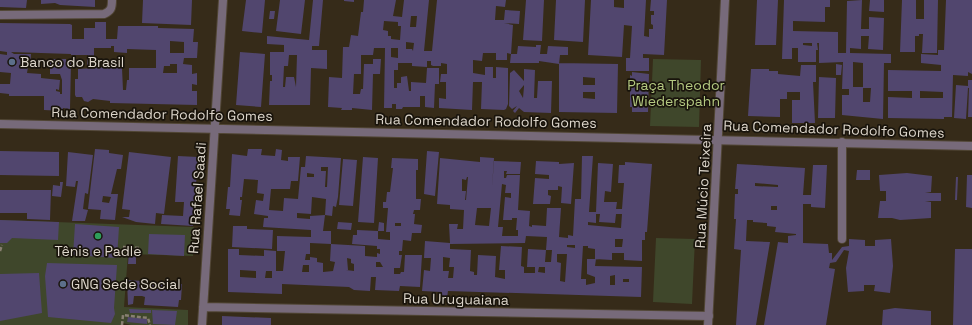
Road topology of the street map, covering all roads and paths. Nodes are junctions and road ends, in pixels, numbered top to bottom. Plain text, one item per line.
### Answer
1 (112, 0) edge
2 (223, 0) edge
3 (726, 0) edge
4 (0, 15) edge
5 (0, 124) edge
6 (215, 128) junction
7 (718, 139) junction
8 (842, 142) junction
9 (972, 146) edge
10 (842, 239) dead end
11 (2, 245) dead end
12 (123, 247) dead end
13 (140, 248) dead end
14 (0, 251) edge
15 (203, 307) junction
16 (709, 316) junction
17 (122, 325) edge
18 (150, 325) edge
19 (202, 325) edge
20 (708, 325) edge

1 - 4 street
2 - 6 street, Rua Rafael Saadi
3 - 7 street, Rua Múcio Teixeira
5 - 6 street, Rua Comendador Rodolfo Gomes
6 - 7 street, Rua Comendador Rodolfo Gomes
6 - 15 street, Rua Rafael Saadi
7 - 8 street, Rua Comendador Rodolfo Gomes
7 - 16 street, Rua Múcio Teixeira
8 - 9 street, Rua Comendador Rodolfo Gomes
8 - 10 street
11 - 14 path
12 - 13 path
15 - 16 street, Rua Uruguaiana
15 - 19 street, Rua Rafael Saadi
16 - 20 street, Rua Múcio Teixeira
17 - 18 path

